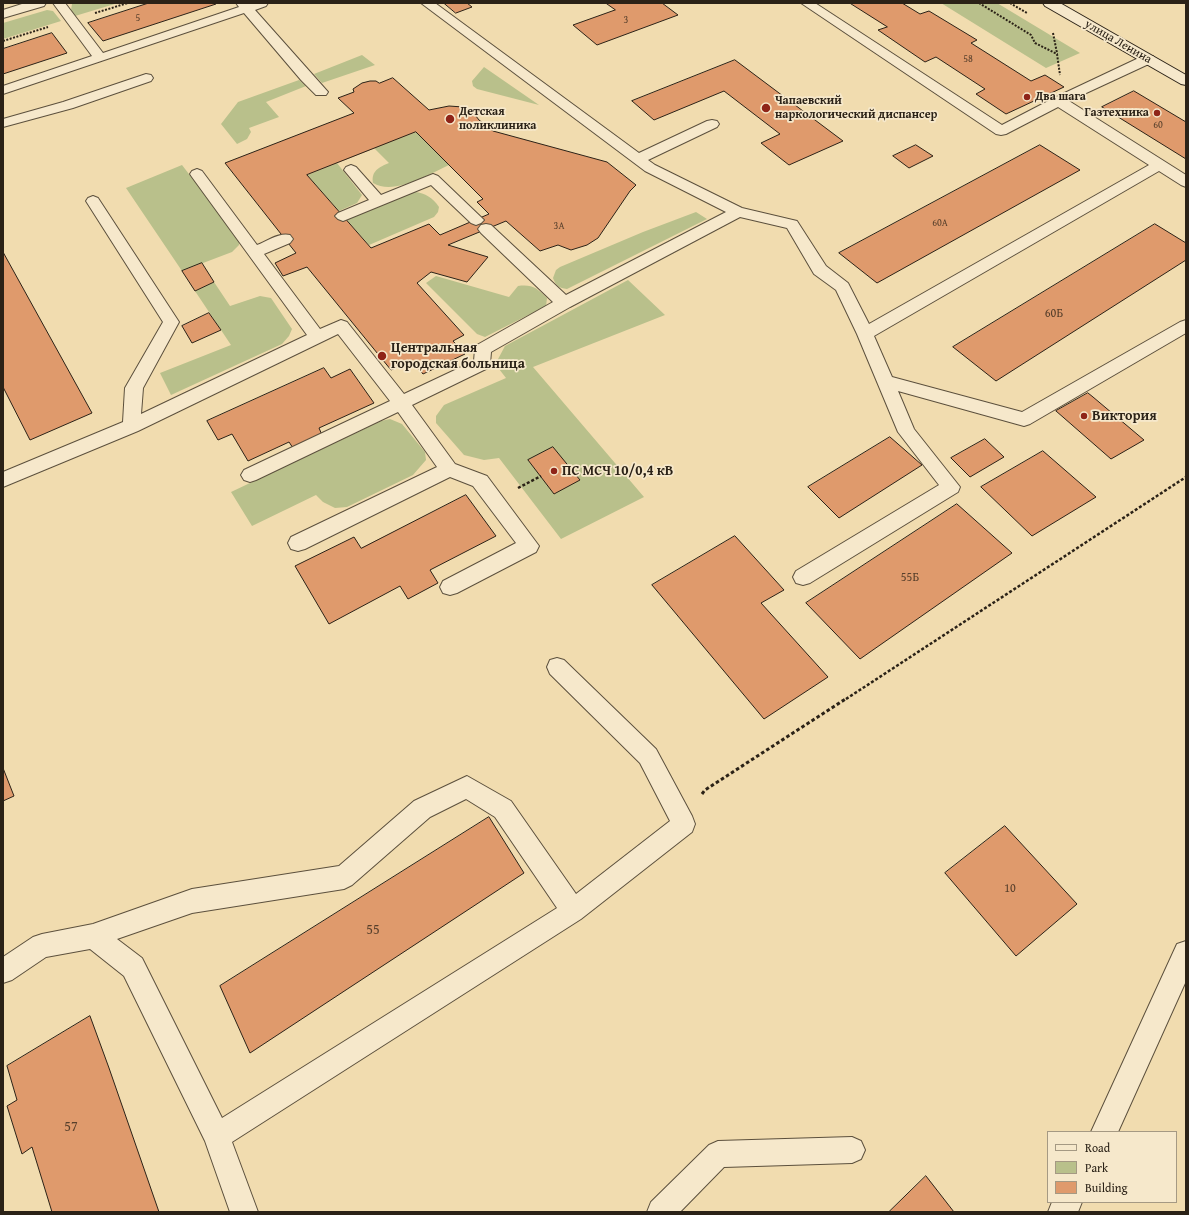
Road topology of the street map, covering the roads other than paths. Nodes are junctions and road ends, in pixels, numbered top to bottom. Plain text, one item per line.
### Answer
1 (38, 3) edge
2 (59, 3) edge
3 (262, 3) edge
4 (427, 3) edge
5 (807, 3) edge
6 (1050, 3) edge
7 (244, 6) edge
8 (3, 14) edge
9 (100, 58) junction
10 (1148, 60) junction
11 (146, 78) dead end
12 (1186, 81) edge
13 (3, 90) edge
14 (321, 92) dead end
15 (1059, 101) junction
16 (3, 124) edge
17 (712, 124) dead end
18 (638, 159) junction
19 (1160, 165) junction
20 (351, 170) dead end
21 (197, 174) dead end
22 (1186, 182) edge
23 (93, 201) dead end
24 (378, 201) junction
25 (738, 212) junction
26 (343, 216) dead end
27 (285, 239) dead end
28 (254, 252) junction
29 (564, 303) junction
30 (1186, 326) edge
31 (865, 334) junction
32 (317, 337) junction
33 (884, 381) junction
34 (401, 403) junction
35 (132, 426) junction
36 (449, 469) junction
37 (5, 474) edge
38 (250, 475) dead end
39 (298, 543) dead end
40 (803, 577) dead end
41 (450, 587) dead end
42 (557, 667) dead end
43 (573, 911) junction
44 (93, 936) junction
45 (1186, 955) edge
46 (3, 971) edge
47 (1104, 1131) edge
48 (217, 1136) junction
49 (852, 1150) dead end
50 (1067, 1203) edge
51 (244, 1212) edge
52 (661, 1212) edge
53 (1062, 1212) edge

1 - 8 street
2 - 9 lane
3 - 7 lane
4 - 18 lane
5 - 15 lane
6 - 10 street, улица Ленина
7 - 9 lane
7 - 14 lane
9 - 13 lane
10 - 12 street, улица Ленина
10 - 15 lane
11 - 16 lane
15 - 19 lane
17 - 18 lane
18 - 25 lane
19 - 22 lane
19 - 31 lane
20 - 24 lane
21 - 28 lane
23 - 35 lane
24 - 26 lane
24 - 29 lane
25 - 29 lane
25 - 31 lane
27 - 28 lane
28 - 32 lane
29 - 34 lane
30 - 33 lane
31 - 33 lane
32 - 34 lane
32 - 35 lane
33 - 40 lane
34 - 36 lane
34 - 38 lane
35 - 37 lane
36 - 39 lane
36 - 41 lane
42 - 43 lane
43 - 44 lane
43 - 48 lane
44 - 46 lane
44 - 48 lane
45 - 47 lane
48 - 51 lane
49 - 52 lane
50 - 53 lane

